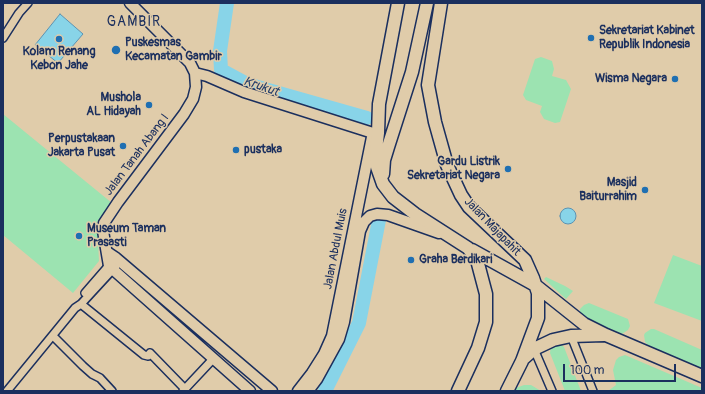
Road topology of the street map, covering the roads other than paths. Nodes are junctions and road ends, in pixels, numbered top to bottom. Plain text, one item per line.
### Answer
1 (28, 3) edge
2 (130, 3) edge
3 (398, 3) edge
4 (427, 3) edge
5 (441, 3) edge
6 (3, 38) edge
7 (195, 73) junction
8 (379, 104) junction
9 (373, 133) junction
10 (383, 184) junction
11 (454, 239) junction
12 (468, 248) junction
13 (107, 252) junction
14 (118, 260) junction
15 (111, 268) junction
16 (536, 285) junction
17 (78, 306) junction
18 (606, 335) junction
19 (53, 336) junction
20 (571, 336) junction
21 (534, 348) junction
22 (213, 359) junction
23 (522, 361) junction
24 (702, 376) edge
25 (184, 390) edge
26 (7, 391) edge
27 (112, 391) edge
28 (250, 391) edge
29 (272, 391) edge
30 (298, 391) edge
31 (308, 391) edge
32 (458, 391) edge
33 (507, 391) edge
34 (552, 391) edge
35 (593, 391) edge

1 - 6 street
2 - 7 street
3 - 8 main road
4 - 10 main road
5 - 16 main road, Jalan Majapahit
7 - 9 street
7 - 13 street, Jalan Tanah Abang I
8 - 9 street, Jalan Abdul Muis
8 - 10 main road
9 - 30 street, Jalan Abdul Muis
10 - 11 main road, Jalan Majapahit
11 - 12 main road, Jalan Majapahit
11 - 31 street, Jalan Abdul Muis
12 - 16 main road, Jalan Majapahit
12 - 32 main road
13 - 14 street
13 - 15 street, Jalan Tanah Abang I
14 - 15 street
14 - 29 street
15 - 17 street
15 - 22 street
16 - 18 main road, Jalan Majapahit
16 - 23 main road
17 - 19 street
17 - 25 street
18 - 20 main road
18 - 24 main road, Jalan Majapahit
19 - 26 street
19 - 27 street
20 - 21 main road
20 - 35 street
21 - 23 main road
21 - 34 street
22 - 25 street
22 - 28 street
23 - 33 main road

